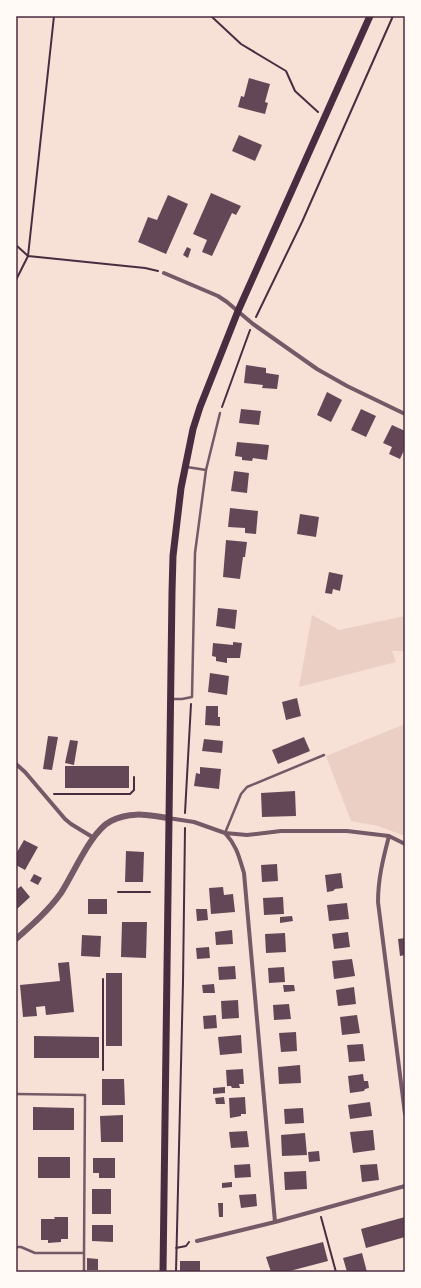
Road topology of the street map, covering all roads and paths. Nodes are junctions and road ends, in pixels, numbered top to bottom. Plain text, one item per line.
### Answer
1 (54, 16) edge
2 (211, 16) edge
3 (370, 16) edge
4 (393, 16) edge
5 (325, 118) junction
6 (16, 245) edge
7 (28, 256) junction
8 (164, 273) joint
9 (16, 280) edge
10 (238, 311) junction
11 (253, 324) junction
12 (220, 412) joint
13 (405, 414) edge
14 (185, 467) junction
15 (206, 470) junction
16 (192, 697) junction
17 (170, 699) junction
18 (324, 755) dead end
19 (16, 764) edge
20 (134, 777) dead end
21 (45, 794) junction
22 (168, 818) junction
23 (185, 820) junction
24 (225, 833) junction
25 (389, 836) junction
26 (94, 838) junction
27 (405, 844) edge
28 (118, 892) dead end
29 (150, 892) dead end
30 (16, 939) edge
31 (103, 979) dead end
32 (103, 1070) dead end
33 (16, 1094) edge
34 (405, 1114) edge
35 (405, 1186) edge
36 (319, 1210) junction
37 (275, 1222) junction
38 (197, 1241) joint
39 (16, 1247) edge
40 (176, 1248) junction
41 (84, 1253) junction
42 (84, 1272) edge
43 (163, 1272) edge
44 (176, 1272) edge
45 (336, 1272) edge

1 - 7 path
2 - 5 path
3 - 5 main road
4 - 11 path
5 - 10 main road
6 - 7 path
7 - 8 path
7 - 9 path
8 - 10 street
10 - 11 street
10 - 14 main road
11 - 12 path
11 - 13 street
12 - 15 lane
14 - 15 lane
14 - 17 main road
15 - 16 lane
16 - 17 lane
16 - 23 path
17 - 22 main road
18 - 24 lane
19 - 21 street
20 - 21 path
21 - 26 street
22 - 23 street
22 - 26 street
22 - 43 main road
23 - 24 street
23 - 40 path
24 - 25 street
24 - 37 street
25 - 27 street
25 - 34 street
26 - 30 street
28 - 29 path
31 - 32 path
33 - 41 lane
35 - 36 street
36 - 37 street
36 - 45 path
37 - 38 street
38 - 40 path
39 - 41 lane
40 - 44 path
41 - 42 lane

